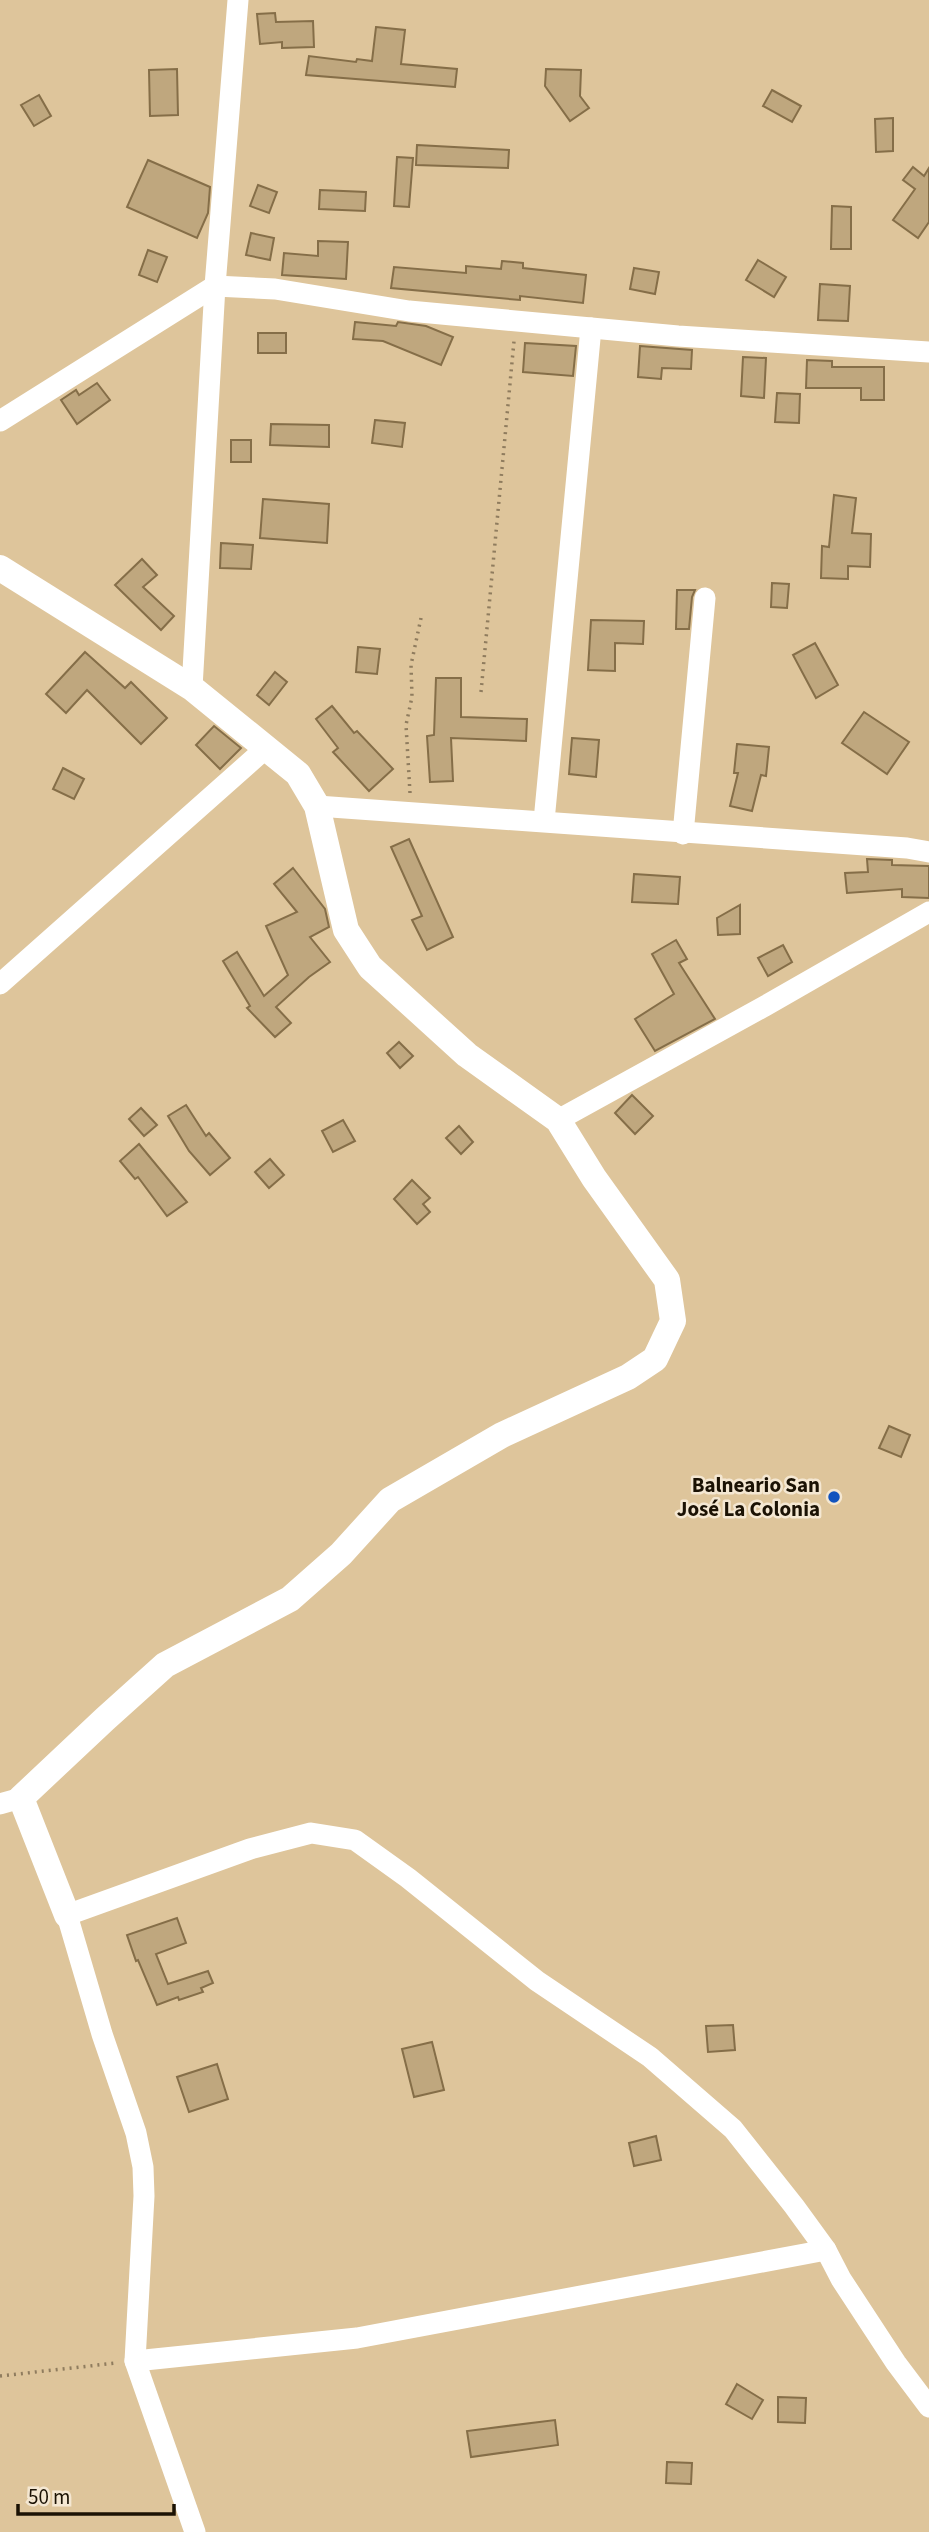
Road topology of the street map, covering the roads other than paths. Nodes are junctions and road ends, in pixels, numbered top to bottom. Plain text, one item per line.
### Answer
1 (238, 0) edge
2 (215, 286) junction
3 (591, 328) junction
4 (929, 352) edge
5 (0, 421) edge
6 (0, 568) edge
7 (705, 598) dead end
8 (191, 688) junction
9 (266, 748) junction
10 (317, 806) junction
11 (544, 821) junction
12 (683, 834) junction
13 (929, 852) edge
14 (929, 912) edge
15 (0, 984) edge
16 (558, 1120) junction
17 (11, 1801) edge
18 (67, 1915) junction
19 (826, 2250) junction
20 (135, 2361) junction
21 (929, 2407) edge
22 (195, 2532) edge

1 - 2 street
2 - 3 street
2 - 5 street
2 - 8 street
3 - 4 street
3 - 11 street
6 - 8 street
7 - 12 street
8 - 9 street
9 - 10 street
9 - 15 street
10 - 11 street
10 - 16 street
11 - 12 street
12 - 13 street
14 - 16 street
16 - 17 street
17 - 18 street
18 - 19 street
18 - 20 street
19 - 20 street
19 - 21 street
20 - 22 street

